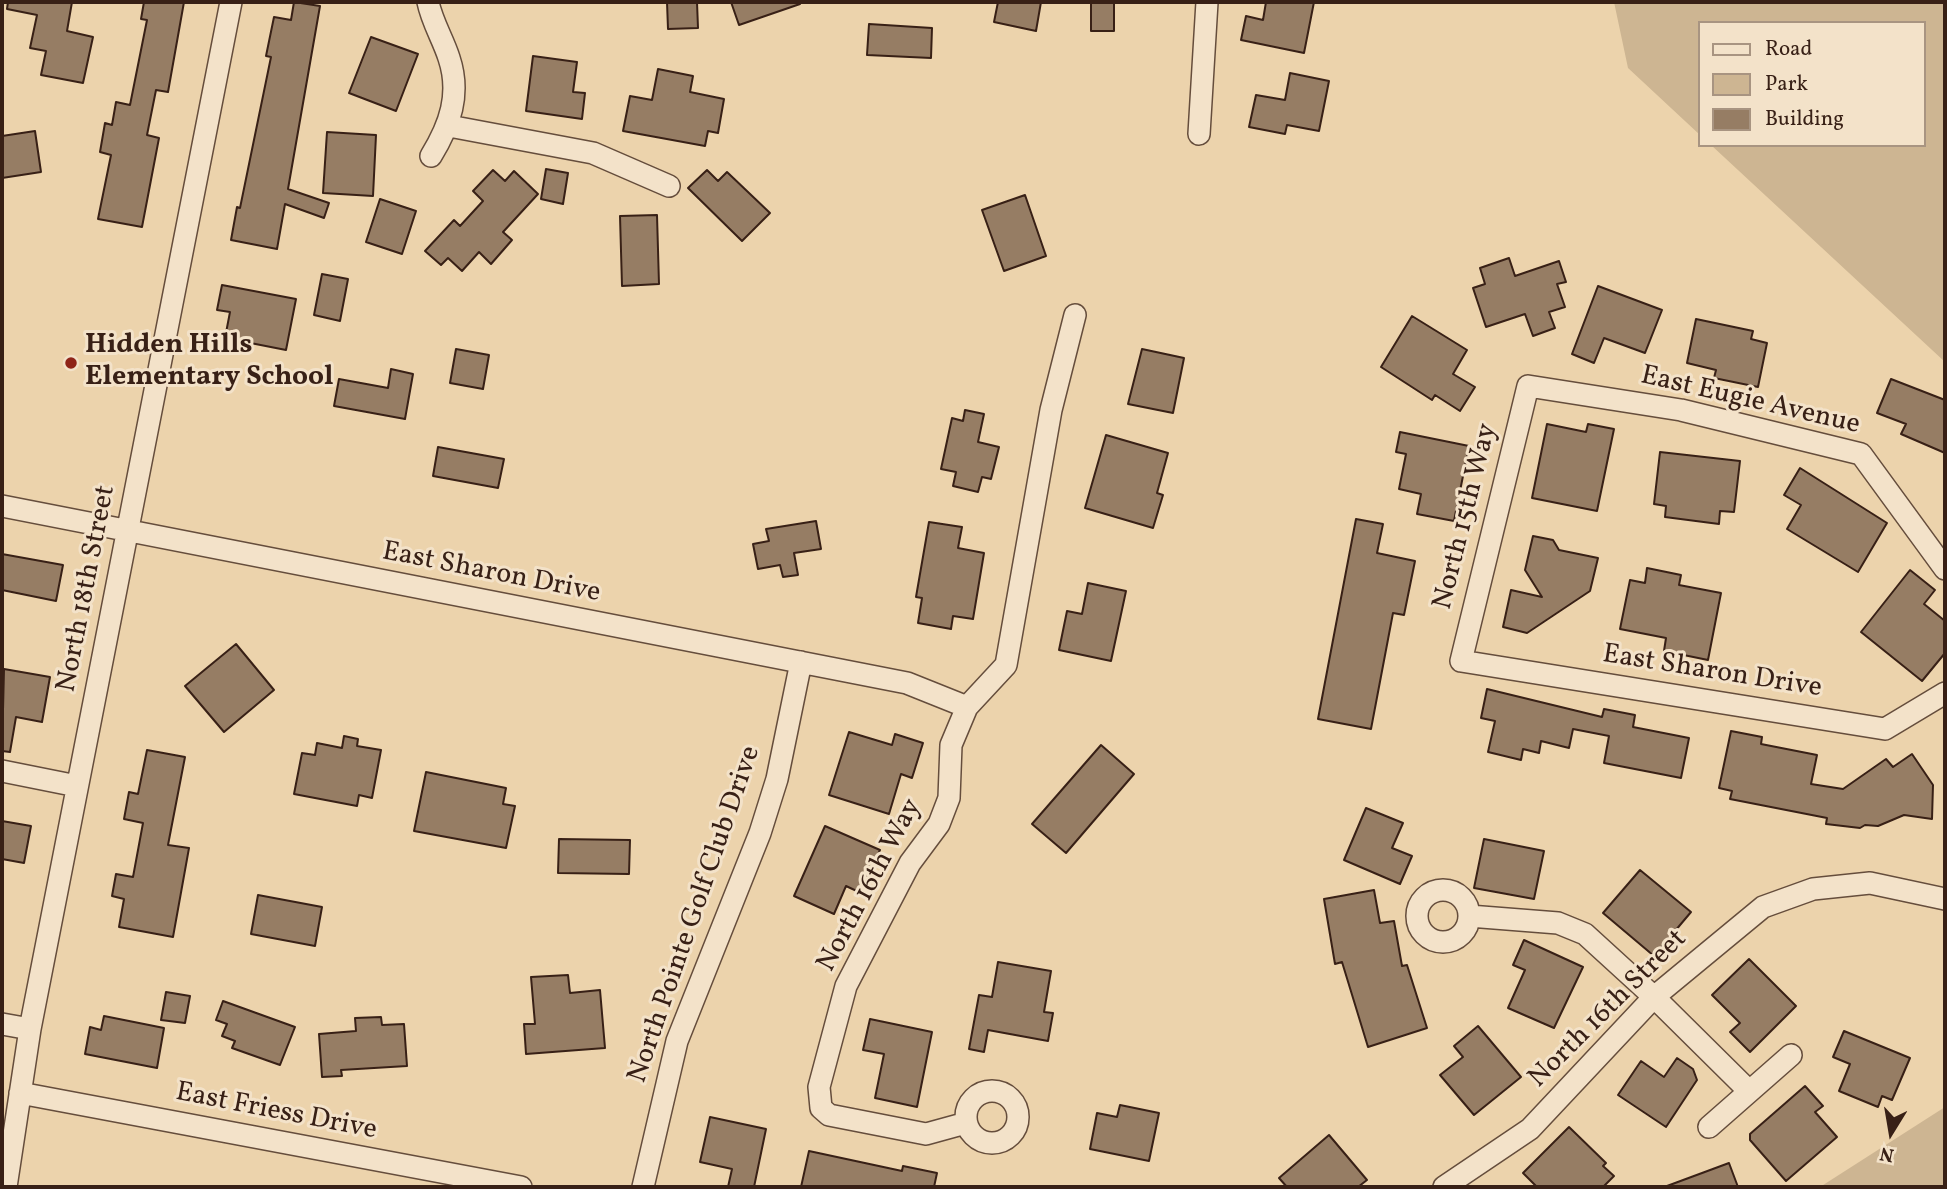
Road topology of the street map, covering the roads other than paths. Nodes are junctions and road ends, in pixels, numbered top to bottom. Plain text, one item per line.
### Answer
1 (231, 2) edge
2 (428, 2) edge
3 (1207, 2) edge
4 (449, 126) junction
5 (1199, 134) dead end
6 (431, 156) dead end
7 (669, 186) dead end
8 (1075, 315) dead end
9 (1528, 386) joint
10 (2, 506) edge
11 (129, 531) junction
12 (1945, 569) edge
13 (1461, 661) joint
14 (801, 662) junction
15 (1945, 693) edge
16 (967, 707) junction
17 (2, 771) edge
18 (77, 786) junction
19 (1945, 899) edge
20 (1469, 916) dead end
21 (1654, 996) junction
22 (2, 1024) edge
23 (30, 1029) junction
24 (1791, 1055) dead end
25 (1749, 1091) junction
26 (20, 1093) junction
27 (966, 1123) dead end
28 (1709, 1127) dead end
29 (6, 1187) edge
30 (521, 1187) edge
31 (643, 1187) edge
32 (1444, 1187) edge

1 - 11 street, North 18th Street
2 - 4 street
3 - 5 street
4 - 6 street
4 - 7 street
8 - 16 street
9 - 12 street, East Eugie Avenue
9 - 13 street, North 15th Way
10 - 11 street, East Sharon Drive
11 - 14 street, East Sharon Drive
11 - 18 street, North 18th Street
13 - 15 street, East Sharon Drive
14 - 16 street, East Sharon Drive
14 - 31 street, North Pointe Golf Club Drive
16 - 27 street, North 16th Way
17 - 18 street
18 - 23 street, North 18th Street
19 - 21 street, North 16th Street
20 - 21 street
21 - 25 street
21 - 32 street, North 16th Street
22 - 23 street
23 - 26 street, North 18th Street
24 - 25 street
25 - 28 street
26 - 29 street, North 18th Street
26 - 30 street, East Friess Drive

